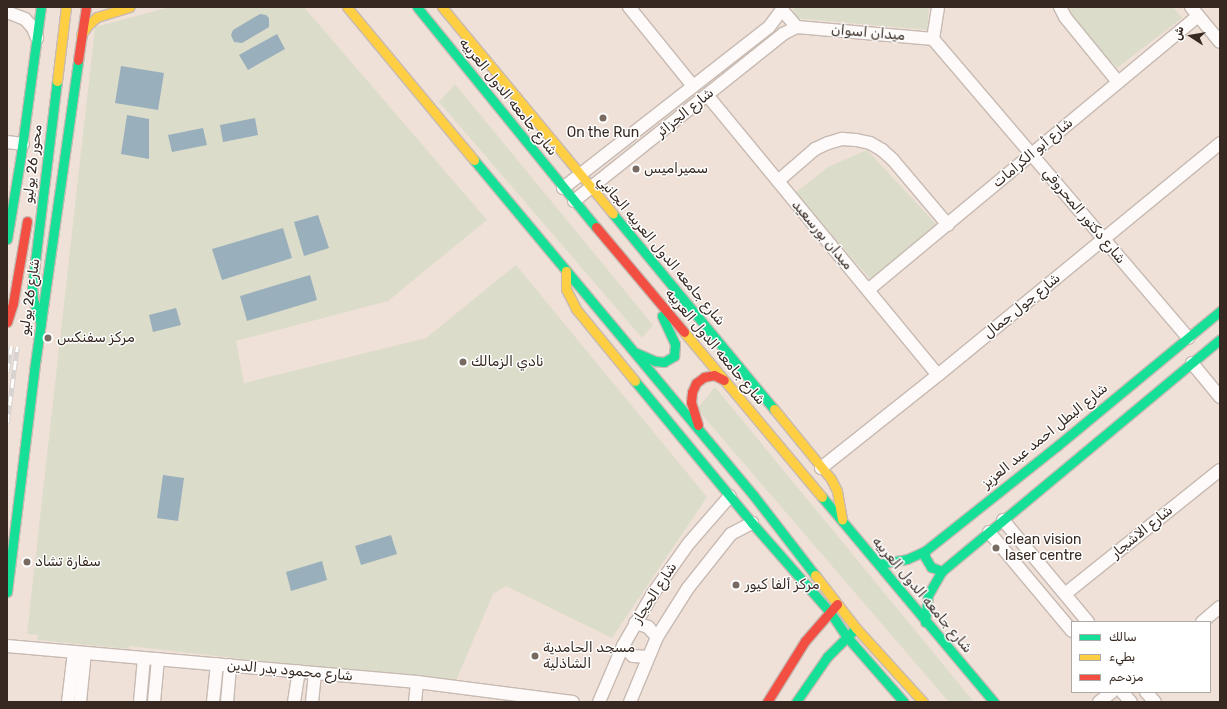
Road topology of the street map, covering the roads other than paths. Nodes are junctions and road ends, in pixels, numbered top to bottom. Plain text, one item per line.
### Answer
1 (41, 7) edge
2 (66, 7) edge
3 (86, 7) edge
4 (130, 7) edge
5 (347, 7) edge
6 (417, 7) edge
7 (442, 7) edge
8 (629, 7) edge
9 (938, 7) edge
10 (1060, 7) edge
11 (783, 9) edge
12 (1194, 11) edge
13 (7, 12) edge
14 (797, 27) junction
15 (80, 38) junction
16 (933, 39) junction
17 (37, 41) junction
18 (1220, 42) edge
19 (1118, 82) junction
20 (693, 86) junction
21 (707, 95) junction
22 (535, 136) junction
23 (7, 142) edge
24 (1220, 143) edge
25 (22, 144) junction
26 (1032, 154) junction
27 (580, 175) junction
28 (778, 181) junction
29 (563, 188) junction
30 (591, 188) junction
31 (574, 201) junction
32 (29, 209) dead end
33 (948, 225) junction
34 (7, 239) edge
35 (1104, 239) junction
36 (566, 271) junction
37 (868, 290) junction
38 (651, 293) junction
39 (1220, 311) edge
40 (7, 322) edge
41 (41, 324) junction
42 (1188, 338) junction
43 (1220, 339) edge
44 (636, 353) junction
45 (1192, 363) junction
46 (938, 375) junction
47 (724, 380) junction
48 (1220, 397) edge
49 (699, 430) junction
50 (822, 468) junction
51 (1220, 470) edge
52 (730, 496) junction
53 (842, 520) junction
54 (1003, 520) junction
55 (752, 523) junction
56 (990, 532) junction
57 (925, 551) junction
58 (879, 564) junction
59 (942, 571) junction
60 (7, 592) edge
61 (1065, 594) junction
62 (837, 604) junction
63 (1220, 607) edge
64 (830, 612) junction
65 (1087, 621) edge
66 (1203, 621) edge
67 (925, 622) junction
68 (635, 623) junction
69 (856, 628) junction
70 (1071, 630) edge
71 (847, 636) junction
72 (657, 637) junction
73 (7, 646) edge
74 (623, 646) junction
75 (80, 652) junction
76 (648, 657) junction
77 (144, 658) junction
78 (158, 659) junction
79 (791, 662) junction
80 (217, 664) junction
81 (230, 665) junction
82 (809, 669) junction
83 (299, 671) junction
84 (315, 673) junction
85 (417, 682) junction
86 (1111, 693) edge
87 (1120, 693) edge
88 (1122, 693) edge
89 (1147, 693) edge
90 (495, 697) edge
91 (918, 700) edge
92 (68, 702) edge
93 (80, 702) edge
94 (140, 702) edge
95 (154, 702) edge
96 (213, 702) edge
97 (227, 702) edge
98 (294, 702) edge
99 (312, 702) edge
100 (415, 702) edge
101 (573, 702) edge
102 (599, 702) edge
103 (630, 702) edge
104 (767, 702) edge
105 (796, 702) edge
106 (904, 702) edge
107 (994, 702) edge
108 (1100, 702) edge
109 (1116, 702) edge
110 (1131, 702) edge
111 (1154, 702) edge

1 - 17 main road
2 - 41 main road, محور 26 يوليو
3 - 15 main road, شارع 26 يوليو
4 - 15 main road
5 - 36 main road
6 - 22 main road, شارع جامعه الدول العربيه
7 - 22 main road, شارع جامعه الدول العربيه الجانبي
8 - 20 street
9 - 16 street
10 - 19 street
11 - 14 street
11 - 20 street, شارع الجزائر
12 - 18 street
12 - 19 street, شارع أبو الكرامات
13 - 17 street
14 - 16 street, ميدان اسوان
14 - 21 street, شارع الجزائر
15 - 41 main road, شارع 26 يوليو
16 - 26 street, شارع دكتور المحروقي
17 - 25 main road
19 - 26 street, شارع أبو الكرامات
20 - 27 street, شارع الجزائر
21 - 28 street, ميدان بورسعيد
21 - 30 street, شارع الجزائر
22 - 27 main road, شارع جامعه الدول العربيه الجانبي
22 - 29 main road, شارع جامعه الدول العربيه
23 - 25 street
24 - 35 street, شارع جول جمال
25 - 34 main road
26 - 33 street, شارع أبو الكرامات
26 - 35 street, شارع دكتور المحروقي
27 - 29 street, شارع الجزائر
27 - 30 main road, شارع جامعه الدول العربيه الجانبي
28 - 33 street
28 - 37 street, ميدان بورسعيد
29 - 31 main road, شارع جامعه الدول العربيه
30 - 31 street, شارع الجزائر
30 - 50 main road, شارع جامعه الدول العربيه الجانبي
31 - 38 main road, شارع جامعه الدول العربيه
32 - 40 main road, محور 26 يوليو
33 - 37 street, شارع أبو الكرامات
35 - 42 street, شارع دكتور المحروقي
35 - 46 street, شارع جول جمال
36 - 44 main road
36 - 52 main road
37 - 46 street, ميدان بورسعيد
38 - 44 main road
38 - 47 main road, شارع جامعه الدول العربيه
39 - 42 main road, شارع البطل احمد عبد العزيز
41 - 60 main road, شارع 26 يوليو
42 - 57 main road, شارع البطل احمد عبد العزيز
43 - 45 main road
44 - 49 main road
45 - 48 street
45 - 54 main road
46 - 50 street, شارع جول جمال
47 - 49 main road
47 - 53 main road, شارع جامعه الدول العربيه
49 - 62 main road
50 - 53 main road, شارع جامعه الدول العربيه الجانبي
51 - 61 street, شارع الاشجار
52 - 55 main road
52 - 68 street, شارع الحجاز
53 - 58 main road, شارع جامعه الدول العربيه
54 - 56 main road
54 - 61 street
55 - 64 main road
55 - 72 street, شارع الحجاز
56 - 59 main road
56 - 70 street
57 - 58 main road, شارع البطل احمد عبد العزيز
57 - 59 main road
58 - 67 main road, شارع جامعه الدول العربيه
59 - 67 main road
61 - 65 street
62 - 64 main road
62 - 69 main road
63 - 66 street
64 - 71 main road
64 - 79 main road
67 - 107 main road, شارع جامعه الدول العربيه
68 - 72 street
68 - 74 street, شارع الحجاز
69 - 71 main road
69 - 91 main road
71 - 82 main road
71 - 106 main road
72 - 76 street, شارع الحجاز
73 - 75 street, شارع محمود بدر الدين
74 - 76 street
74 - 102 street, شارع الحجاز
75 - 77 street, شارع محمود بدر الدين
75 - 92 street
75 - 93 street
76 - 103 street, شارع الحجاز
77 - 78 street, شارع محمود بدر الدين
77 - 94 street
78 - 80 street, شارع محمود بدر الدين
78 - 95 street
79 - 82 main road
79 - 104 main road
80 - 81 street, شارع محمود بدر الدين
80 - 96 street
81 - 83 street, شارع محمود بدر الدين
81 - 97 street
82 - 105 main road
83 - 84 street, شارع محمود بدر الدين
83 - 98 street
84 - 85 street, شارع محمود بدر الدين
84 - 99 street
85 - 90 street, شارع محمود بدر الدين
85 - 100 street
86 - 108 street
87 - 109 street
88 - 110 street
89 - 111 street
90 - 101 street, شارع محمود بدر الدين

